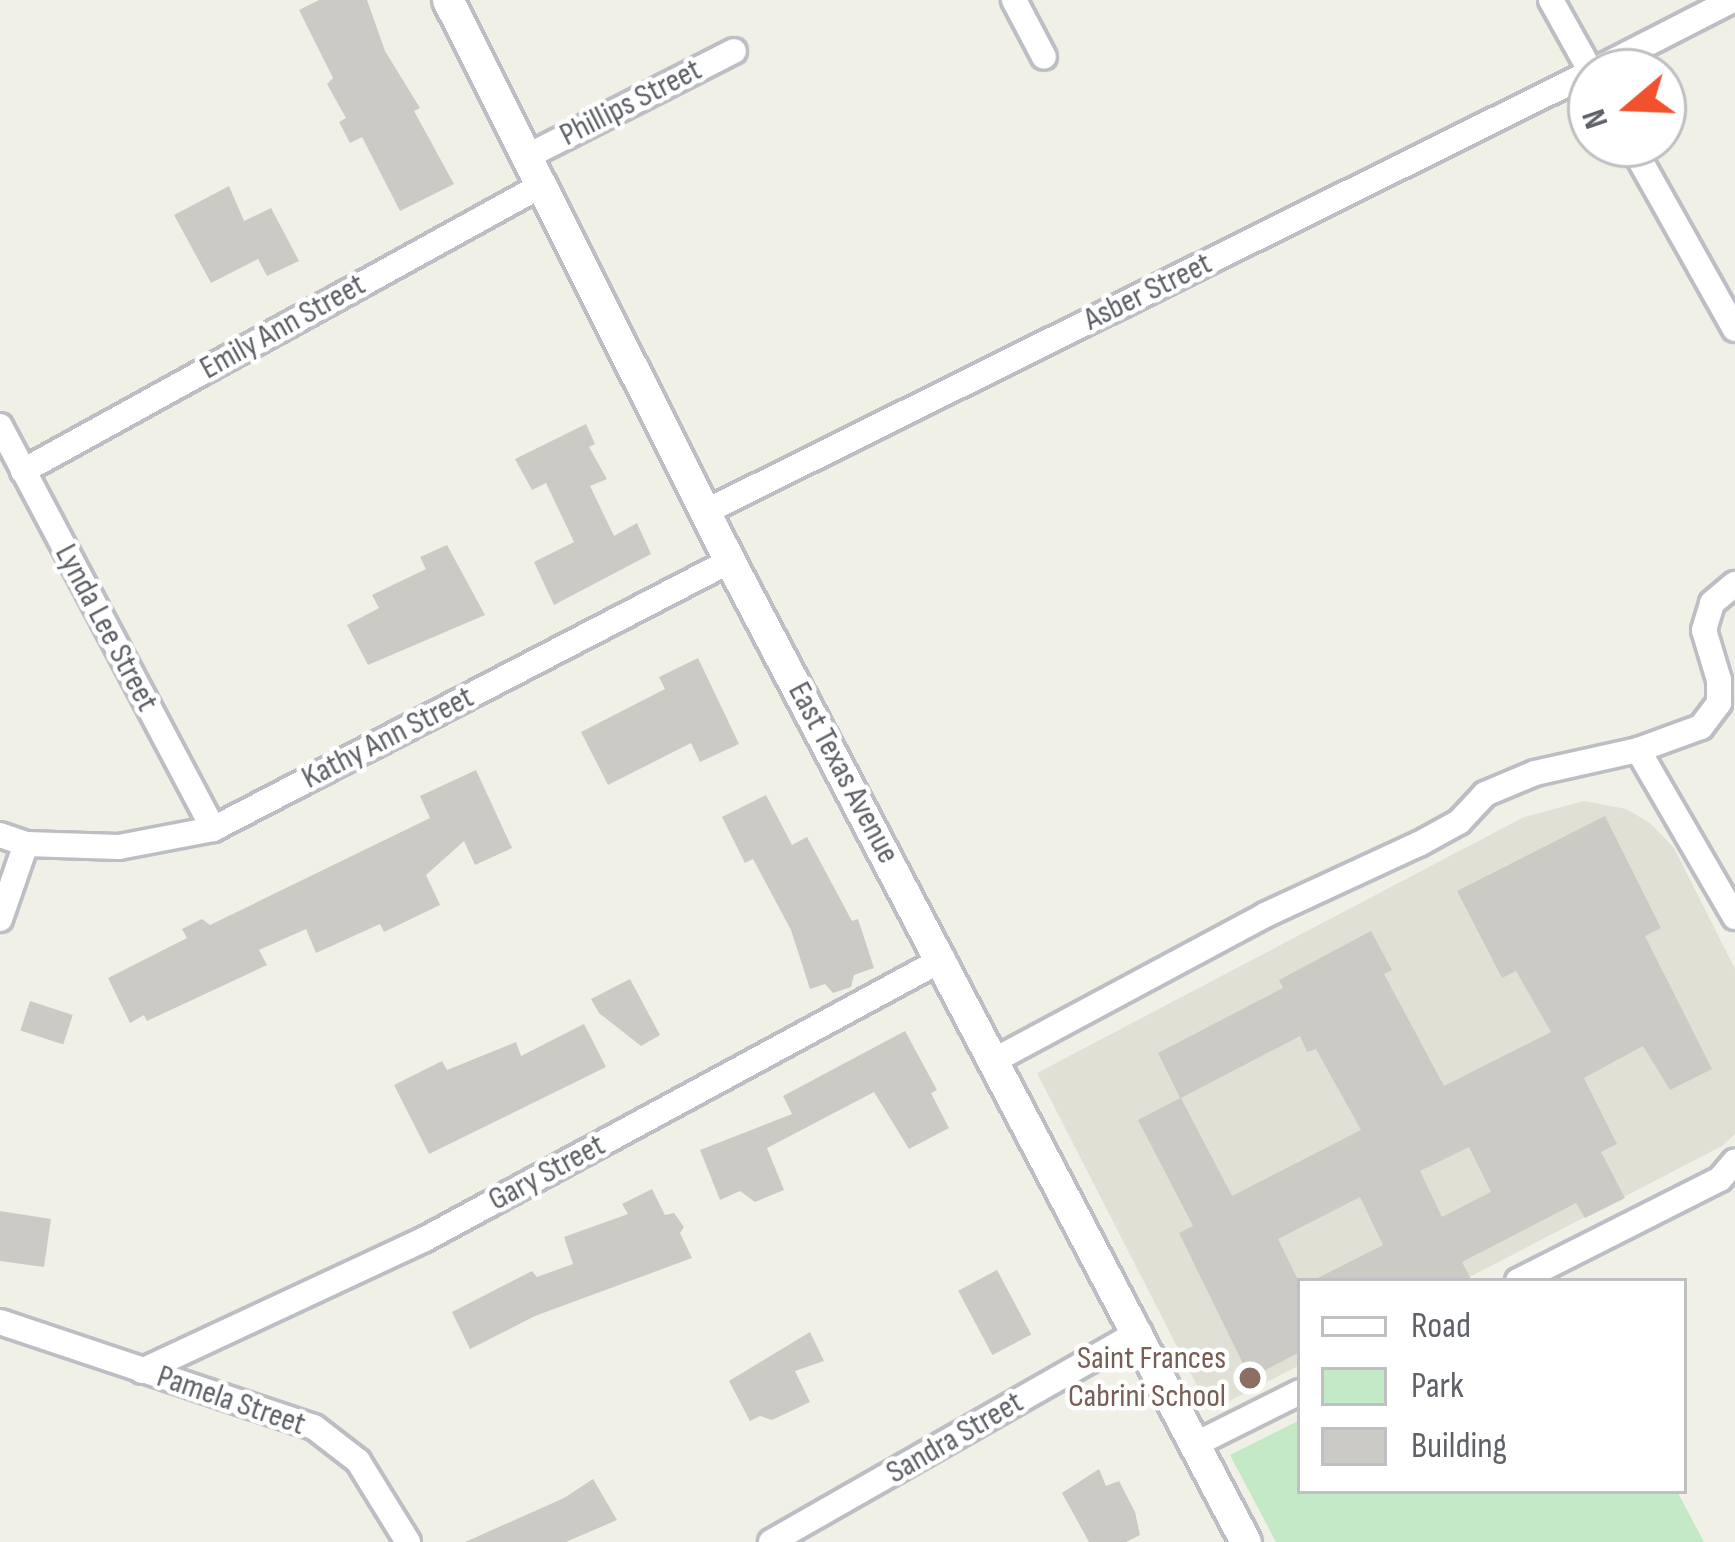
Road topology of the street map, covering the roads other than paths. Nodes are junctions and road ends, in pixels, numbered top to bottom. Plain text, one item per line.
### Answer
1 (448, 0) edge
2 (1014, 0) edge
3 (1550, 0) edge
4 (1733, 0) edge
5 (1577, 48) edge
6 (1638, 48) edge
7 (734, 51) dead end
8 (1045, 57) dead end
9 (1567, 84) edge
10 (528, 155) junction
11 (1644, 168) edge
12 (544, 184) junction
13 (1735, 329) edge
14 (0, 426) edge
15 (23, 471) junction
16 (705, 512) junction
17 (730, 561) junction
18 (1735, 584) edge
19 (1638, 750) junction
20 (213, 829) junction
21 (0, 835) edge
22 (26, 844) junction
23 (1735, 917) edge
24 (0, 920) edge
25 (943, 959) junction
26 (995, 1060) junction
27 (1735, 1161) edge
28 (1524, 1278) edge
29 (0, 1322) edge
30 (1139, 1332) junction
31 (142, 1371) junction
32 (1297, 1394) edge
33 (1196, 1444) junction
34 (802, 1535) edge
35 (408, 1542) edge
36 (771, 1542) edge
37 (1246, 1542) edge

1 - 10 street, East Texas Avenue
2 - 8 street
3 - 5 street
4 - 6 street, Asber Street
7 - 10 street, Phillips Street
9 - 16 street, Asber Street
10 - 12 street, East Texas Avenue
11 - 13 street
12 - 15 street, Emily Ann Street
12 - 16 street, East Texas Avenue
14 - 15 street, Lynda Lee Street
15 - 20 street, Lynda Lee Street
16 - 17 street, East Texas Avenue
17 - 20 street, Kathy Ann Street
17 - 25 street, East Texas Avenue
18 - 19 street
19 - 23 street
19 - 26 street
20 - 22 street, Kathy Ann Street
21 - 22 street, Kathy Ann Street
22 - 24 street
25 - 26 street, East Texas Avenue
25 - 31 street, Gary Street
26 - 30 street, East Texas Avenue
27 - 28 street
29 - 31 street, Pamela Street
30 - 33 street, East Texas Avenue
30 - 34 street, Sandra Street
31 - 35 street, Pamela Street
32 - 33 street
33 - 37 street, East Texas Avenue
34 - 36 street, Sandra Street

